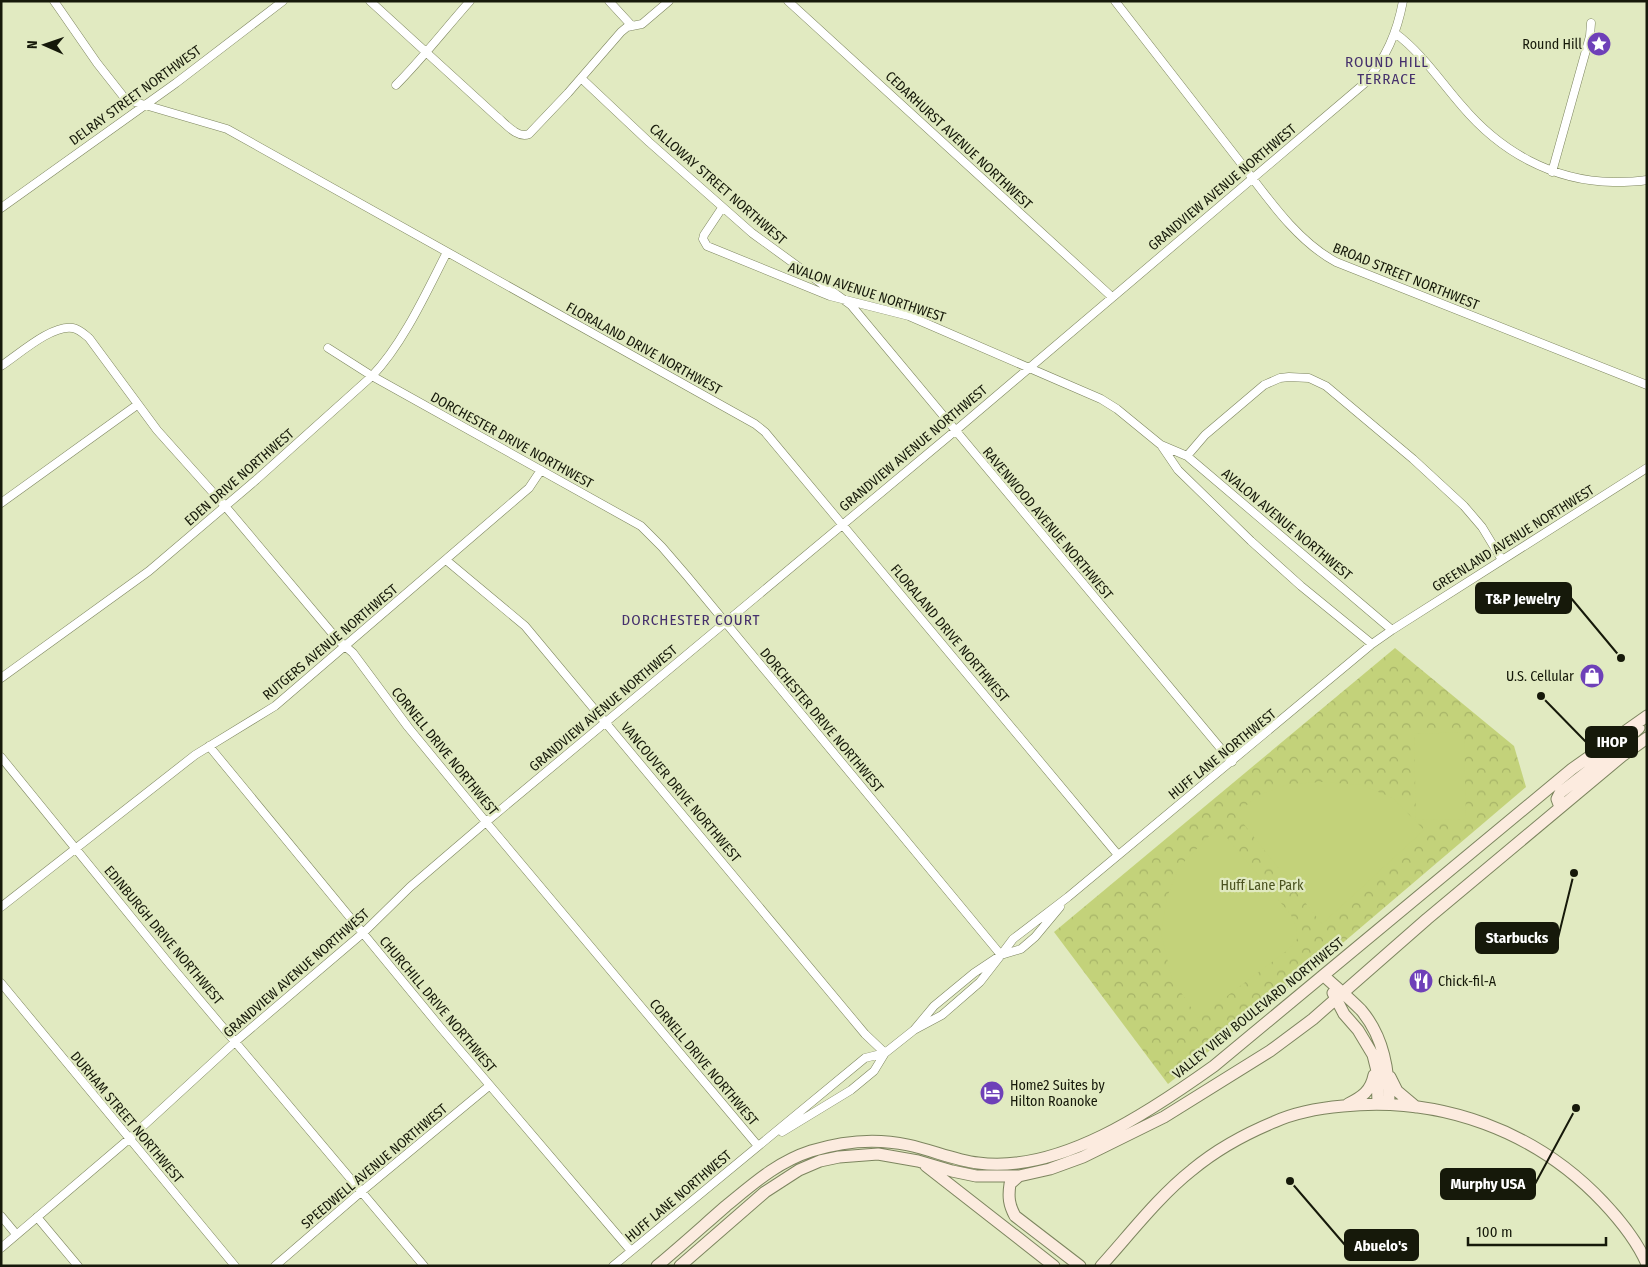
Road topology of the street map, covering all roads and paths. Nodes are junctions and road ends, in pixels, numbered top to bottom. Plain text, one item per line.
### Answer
1 (54, 1) edge
2 (283, 1) edge
3 (370, 1) edge
4 (470, 1) edge
5 (609, 1) edge
6 (669, 1) edge
7 (788, 1) edge
8 (1114, 1) edge
9 (1403, 1) edge
10 (1591, 23) dead end
11 (632, 26) junction
12 (1396, 33) junction
13 (426, 52) junction
14 (581, 78) junction
15 (396, 85) dead end
16 (143, 105) junction
17 (1552, 172) junction
18 (1252, 178) junction
19 (1647, 180) edge
20 (1, 208) edge
21 (722, 208) junction
22 (447, 252) junction
23 (1112, 297) junction
24 (846, 300) junction
25 (328, 348) dead end
26 (1, 366) edge
27 (1029, 367) junction
28 (372, 376) junction
29 (1647, 385) edge
30 (138, 405) junction
31 (955, 431) junction
32 (1161, 445) junction
33 (1187, 456) junction
34 (1647, 468) edge
35 (541, 470) junction
36 (1, 503) edge
37 (225, 506) junction
38 (842, 524) junction
39 (446, 560) junction
40 (1502, 560) junction
41 (725, 623) junction
42 (1392, 630) junction
43 (1372, 644) junction
44 (346, 647) junction
45 (1, 678) edge
46 (1647, 717) edge
47 (606, 722) junction
48 (1647, 738) edge
49 (209, 746) junction
50 (1, 756) edge
51 (1232, 762) junction
52 (1560, 807) junction
53 (486, 822) junction
54 (76, 849) junction
55 (1118, 855) junction
56 (1068, 897) junction
57 (1, 907) edge
58 (363, 933) junction
59 (1001, 955) junction
60 (1324, 976) junction
61 (1, 983) edge
62 (1339, 996) junction
63 (914, 1030) junction
64 (236, 1041) junction
65 (884, 1052) junction
66 (1375, 1061) junction
67 (1388, 1071) junction
68 (1203, 1074) junction
69 (489, 1086) junction
70 (1383, 1104) junction
71 (1347, 1105) junction
72 (1416, 1106) junction
73 (1136, 1132) junction
74 (129, 1139) junction
75 (758, 1146) junction
76 (918, 1161) junction
77 (1019, 1176) junction
78 (362, 1191) junction
79 (1, 1216) edge
80 (37, 1217) junction
81 (16, 1234) junction
82 (1, 1248) edge
83 (631, 1252) junction
84 (1647, 1264) edge
85 (78, 1266) edge
86 (234, 1266) edge
87 (275, 1266) edge
88 (424, 1266) edge
89 (613, 1266) edge
90 (658, 1266) edge
91 (680, 1266) edge
92 (1054, 1266) edge
93 (1080, 1266) edge
94 (1101, 1266) edge

1 - 16 street, FLORALAND DRIVE NORTHWEST
2 - 16 street, DELRAY STREET NORTHWEST
3 - 13 street
4 - 13 street
5 - 11 street
6 - 11 street
7 - 23 street, CEDARHURST AVENUE NORTHWEST
8 - 18 street, BROAD STREET NORTHWEST
9 - 12 street, GRANDVIEW AVENUE NORTHWEST
10 - 17 street
11 - 14 street
12 - 17 street
12 - 18 street, GRANDVIEW AVENUE NORTHWEST
13 - 14 street
13 - 15 street
14 - 21 street, CALLOWAY STREET NORTHWEST
16 - 20 street, DELRAY STREET NORTHWEST
16 - 22 street, FLORALAND DRIVE NORTHWEST
17 - 19 street
18 - 23 street, GRANDVIEW AVENUE NORTHWEST
18 - 29 street, BROAD STREET NORTHWEST
21 - 24 street, CALLOWAY STREET NORTHWEST
21 - 24 street, AVALON AVENUE NORTHWEST
22 - 28 street, EDEN DRIVE NORTHWEST
22 - 38 street, FLORALAND DRIVE NORTHWEST
23 - 27 street, GRANDVIEW AVENUE NORTHWEST
24 - 27 street, AVALON AVENUE NORTHWEST
24 - 31 street, RAVENWOOD AVENUE NORTHWEST
25 - 28 street, DORCHESTER DRIVE NORTHWEST
26 - 30 street, CORNELL DRIVE NORTHWEST
27 - 31 street, GRANDVIEW AVENUE NORTHWEST
27 - 32 street, AVALON AVENUE NORTHWEST
28 - 35 street, DORCHESTER DRIVE NORTHWEST
28 - 37 street, EDEN DRIVE NORTHWEST
30 - 36 street
30 - 37 street, CORNELL DRIVE NORTHWEST
31 - 38 street, GRANDVIEW AVENUE NORTHWEST
31 - 51 street, RAVENWOOD AVENUE NORTHWEST
32 - 33 street, AVALON AVENUE NORTHWEST
32 - 43 street, AVALON AVENUE NORTHWEST
33 - 40 street
33 - 42 street, AVALON AVENUE NORTHWEST
34 - 40 street, GREENLAND AVENUE NORTHWEST
35 - 39 street, RUTGERS AVENUE NORTHWEST
35 - 41 street, DORCHESTER DRIVE NORTHWEST
37 - 44 street, CORNELL DRIVE NORTHWEST
37 - 45 street, EDEN DRIVE NORTHWEST
38 - 41 street, GRANDVIEW AVENUE NORTHWEST
38 - 55 street, FLORALAND DRIVE NORTHWEST
39 - 44 street, RUTGERS AVENUE NORTHWEST
39 - 47 street, VANCOUVER DRIVE NORTHWEST
40 - 42 street, GREENLAND AVENUE NORTHWEST
41 - 47 street, GRANDVIEW AVENUE NORTHWEST
41 - 59 street, DORCHESTER DRIVE NORTHWEST
42 - 43 street, HUFF LANE NORTHWEST
43 - 51 street, HUFF LANE NORTHWEST
44 - 49 street, RUTGERS AVENUE NORTHWEST
44 - 53 street, CORNELL DRIVE NORTHWEST
46 - 52 main road
46 - 60 main road, VALLEY VIEW BOULEVARD NORTHWEST
47 - 53 street, GRANDVIEW AVENUE NORTHWEST
47 - 65 street, VANCOUVER DRIVE NORTHWEST
48 - 52 main road
49 - 54 street, RUTGERS AVENUE NORTHWEST
49 - 58 street, CHURCHILL DRIVE NORTHWEST
50 - 54 street, EDINBURGH DRIVE NORTHWEST
51 - 55 street, HUFF LANE NORTHWEST
52 - 62 main road
53 - 58 street, GRANDVIEW AVENUE NORTHWEST
53 - 75 street, CORNELL DRIVE NORTHWEST
54 - 57 street, RUTGERS AVENUE NORTHWEST
54 - 64 street, EDINBURGH DRIVE NORTHWEST
55 - 56 street, HUFF LANE NORTHWEST
56 - 59 street, HUFF LANE NORTHWEST
56 - 59 street, HUFF LANE NORTHWEST
58 - 64 street, GRANDVIEW AVENUE NORTHWEST
58 - 69 street, CHURCHILL DRIVE NORTHWEST
59 - 63 street, HUFF LANE NORTHWEST
59 - 63 street, HUFF LANE NORTHWEST
60 - 62 main road
60 - 68 main road, VALLEY VIEW BOULEVARD NORTHWEST
61 - 74 street, DURHAM STREET NORTHWEST
62 - 66 main road
62 - 67 main road
62 - 73 main road
63 - 65 street, HUFF LANE NORTHWEST
64 - 74 street, GRANDVIEW AVENUE NORTHWEST
64 - 78 street, EDINBURGH DRIVE NORTHWEST
65 - 75 street, HUFF LANE NORTHWEST
65 - 75 street, HUFF LANE NORTHWEST
66 - 70 main road
66 - 71 main road
67 - 70 main road
67 - 72 main road
68 - 73 main road
68 - 90 main road, VALLEY VIEW BOULEVARD NORTHWEST
69 - 78 street, SPEEDWELL AVENUE NORTHWEST
69 - 83 street, CHURCHILL DRIVE NORTHWEST
70 - 71 main road
70 - 72 main road
71 - 94 main road
72 - 84 main road
73 - 77 main road
74 - 80 street, GRANDVIEW AVENUE NORTHWEST
74 - 86 street, DURHAM STREET NORTHWEST
75 - 83 street, HUFF LANE NORTHWEST
76 - 77 main road
76 - 91 main road
76 - 92 main road
77 - 93 main road
78 - 87 street, SPEEDWELL AVENUE NORTHWEST
78 - 88 street, EDINBURGH DRIVE NORTHWEST
79 - 81 street
80 - 81 street, GRANDVIEW AVENUE NORTHWEST
80 - 85 street
81 - 82 street, GRANDVIEW AVENUE NORTHWEST
83 - 89 street, HUFF LANE NORTHWEST

